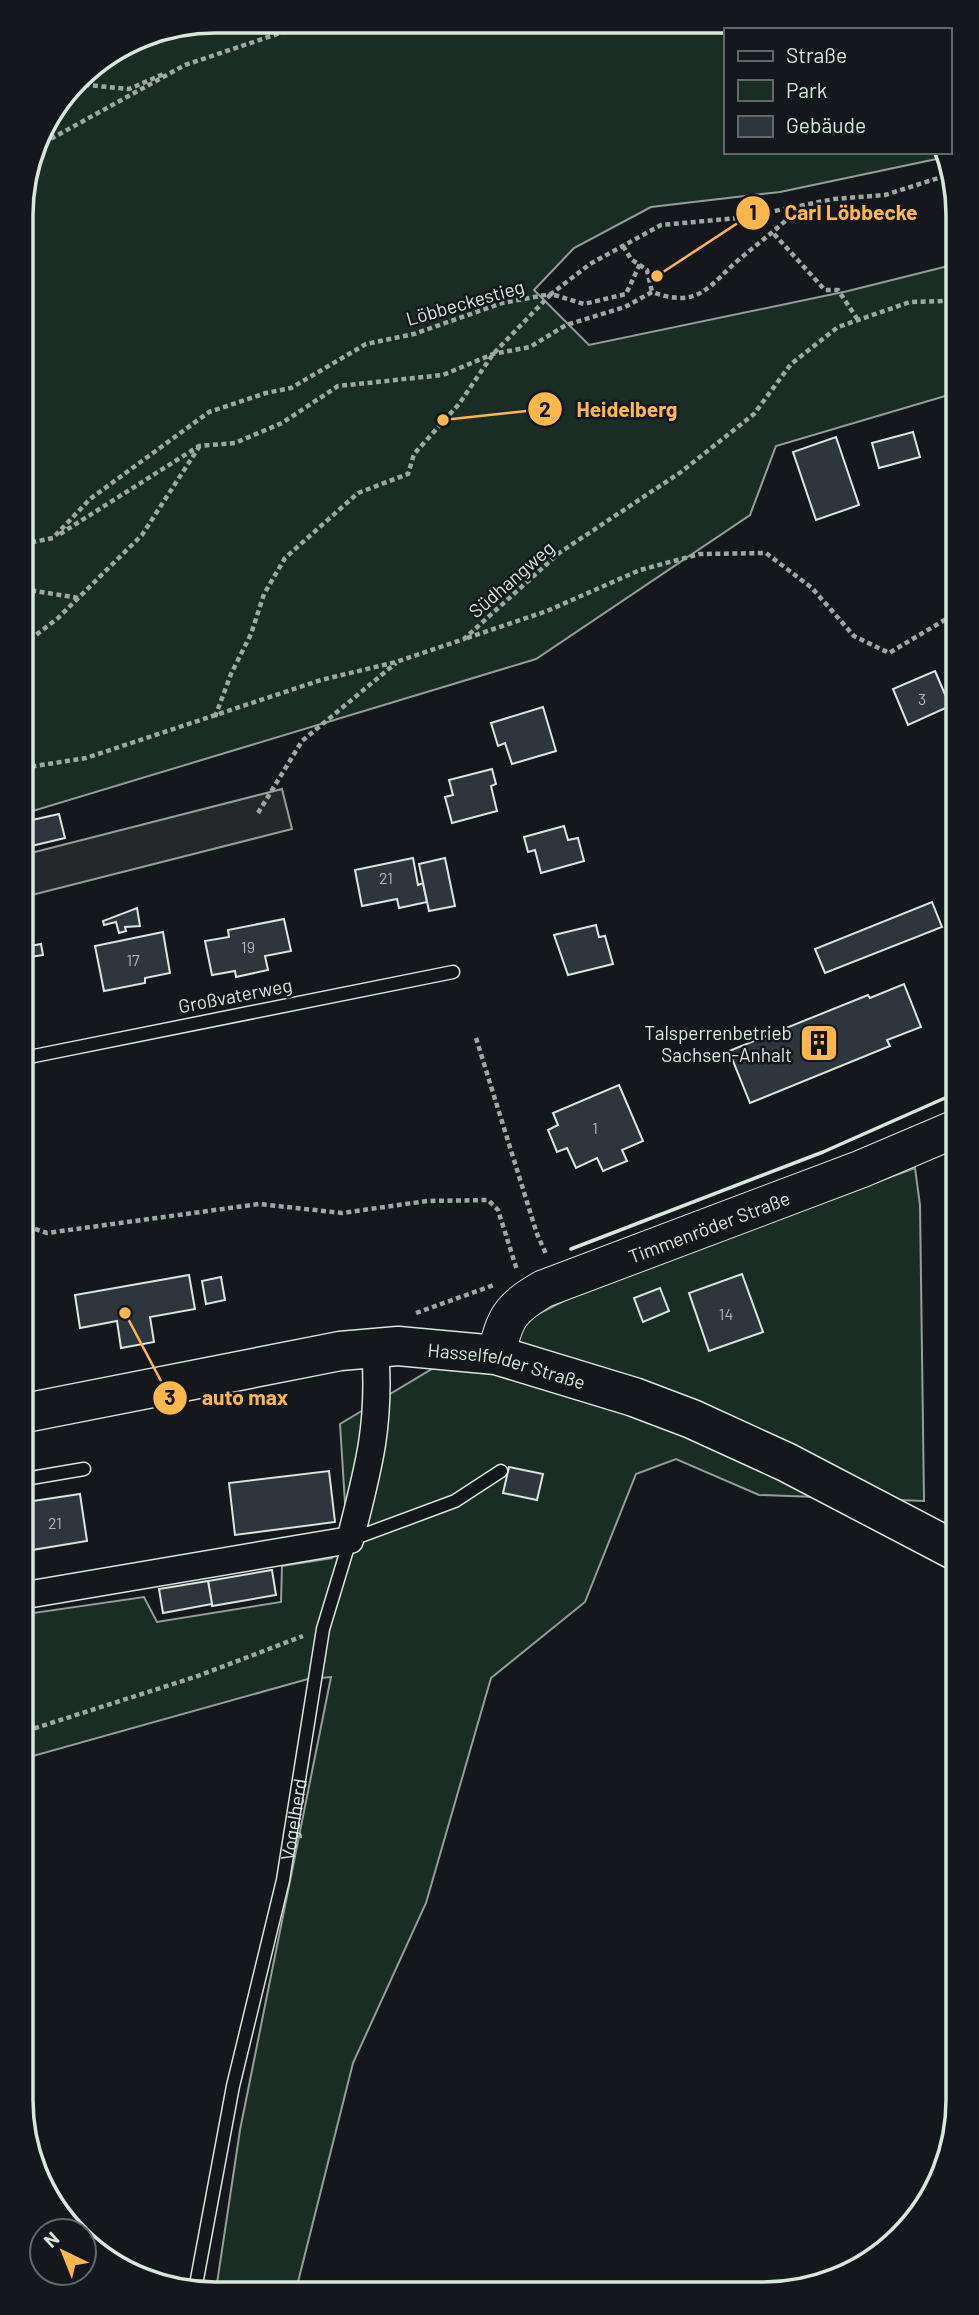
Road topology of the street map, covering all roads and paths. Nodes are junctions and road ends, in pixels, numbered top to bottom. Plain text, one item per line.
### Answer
1 (280, 33) edge
2 (185, 65) junction
3 (89, 85) edge
4 (50, 139) edge
5 (941, 177) edge
6 (801, 206) junction
7 (774, 233) junction
8 (623, 246) junction
9 (640, 264) junction
10 (652, 292) junction
11 (551, 294) junction
12 (946, 299) edge
13 (858, 320) junction
14 (493, 354) junction
15 (199, 446) junction
16 (53, 538) junction
17 (34, 542) edge
18 (34, 592) edge
19 (80, 598) junction
20 (946, 619) edge
21 (34, 636) edge
22 (464, 639) junction
23 (396, 662) junction
24 (215, 718) junction
25 (34, 766) edge
26 (258, 813) dead end
27 (453, 972) dead end
28 (476, 1038) dead end
29 (34, 1056) edge
30 (946, 1133) edge
31 (33, 1228) edge
32 (518, 1276) dead end
33 (558, 1282) junction
34 (375, 1346) junction
35 (496, 1355) junction
36 (33, 1411) edge
37 (84, 1469) dead end
38 (501, 1471) dead end
39 (33, 1478) edge
40 (350, 1540) junction
41 (945, 1545) edge
42 (33, 1594) edge
43 (323, 1629) junction
44 (33, 1729) edge
45 (197, 2280) edge

1 - 2 path
2 - 3 path
2 - 4 path
5 - 6 path, Löbbeckestieg
6 - 7 path
6 - 8 path, Löbbeckestieg
7 - 10 path
7 - 13 path
8 - 9 path
8 - 11 path, Löbbeckestieg
9 - 10 path
9 - 11 path
10 - 14 path
11 - 14 path
11 - 16 path, Löbbeckestieg
12 - 13 path, Südhangweg
13 - 22 path, Südhangweg
14 - 15 path
14 - 24 path
15 - 16 path
15 - 19 path
16 - 17 path
18 - 19 path
19 - 21 path
20 - 22 path
22 - 23 path, Südhangweg
23 - 24 path, Südhangweg
23 - 26 path
24 - 25 path, Südhangweg
27 - 29 lane, Großvaterweg
28 - 33 path
30 - 33 main road, Timmenröder Straße
31 - 32 path
33 - 35 main road, Timmenröder Straße
34 - 35 main road, Hasselfelder Straße
34 - 36 main road, Hasselfelder Straße
34 - 40 street, Vogelherd
35 - 41 main road, Hasselfelder Straße
37 - 39 lane
38 - 40 lane
40 - 42 street
40 - 43 lane, Vogelherd
43 - 44 path
43 - 45 lane, Vogelherd

